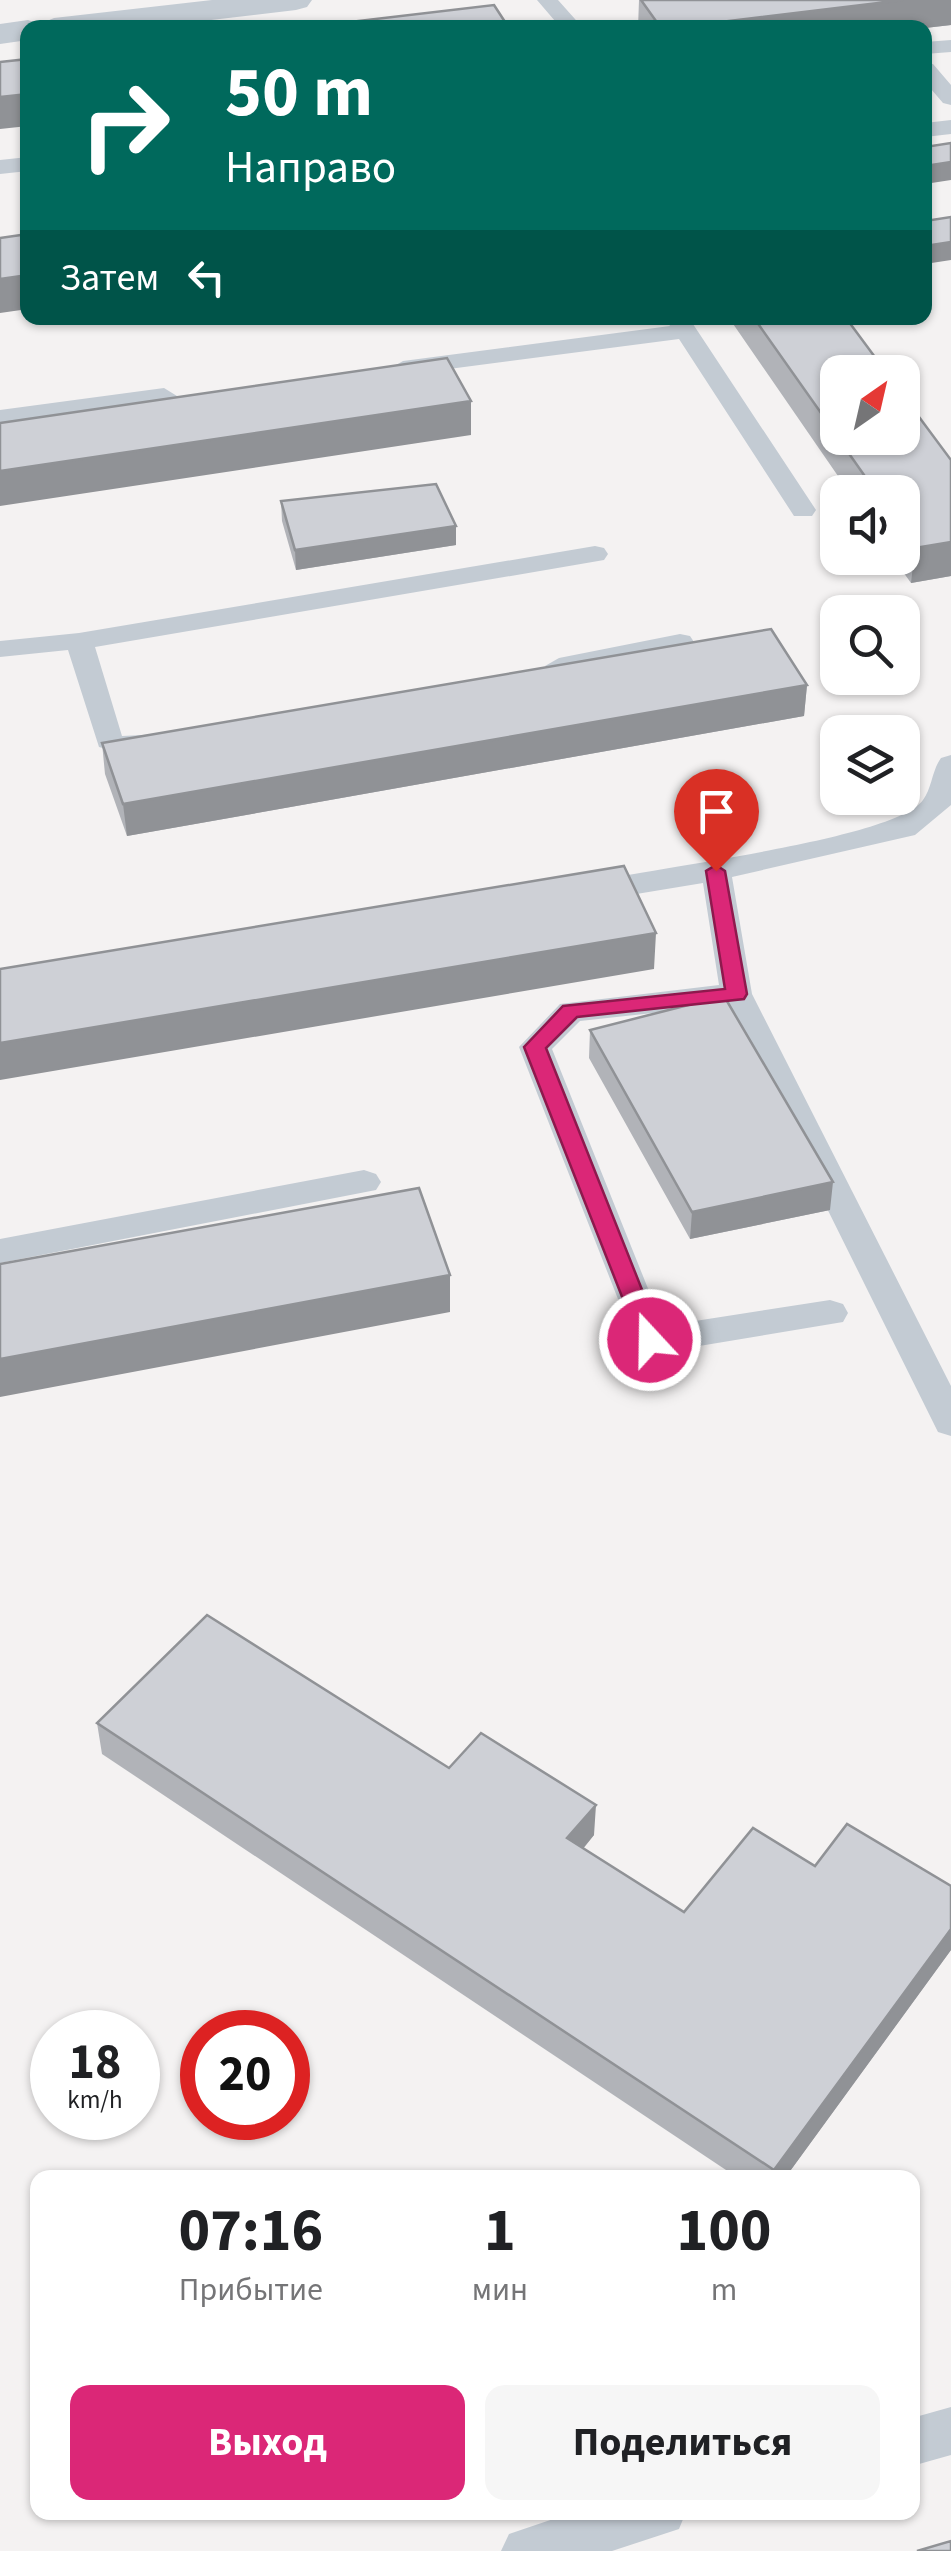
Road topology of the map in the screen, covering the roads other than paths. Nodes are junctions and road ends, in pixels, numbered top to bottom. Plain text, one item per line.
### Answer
1 (296, 0) edge
2 (547, 0) edge
3 (196, 6) edge
4 (106, 20) edge
5 (566, 20) edge
6 (932, 78) edge
7 (951, 98) edge
8 (675, 325) edge
9 (682, 325) edge
10 (378, 371) edge
11 (164, 396) edge
12 (0, 418) edge
13 (803, 510) dead end
14 (595, 554) dead end
15 (80, 641) junction
16 (680, 642) edge
17 (0, 649) edge
18 (538, 670) edge
19 (180, 735) edge
20 (951, 764) edge
21 (716, 871) junction
22 (561, 897) edge
23 (736, 994) junction
24 (364, 1182) dead end
25 (0, 1251) edge
26 (830, 1313) dead end
27 (951, 1422) edge
28 (951, 2431) edge
29 (920, 2440) edge
30 (634, 2520) edge
31 (526, 2551) edge

1 - 3 street
2 - 5 lane
3 - 4 street
6 - 7 lane
8 - 10 lane
9 - 13 lane
11 - 12 lane
14 - 15 lane
15 - 17 lane
15 - 19 lane
16 - 18 lane
20 - 21 lane
21 - 22 lane
21 - 23 lane
23 - 26 lane
23 - 27 lane
24 - 25 lane
28 - 29 lane
30 - 31 lane

